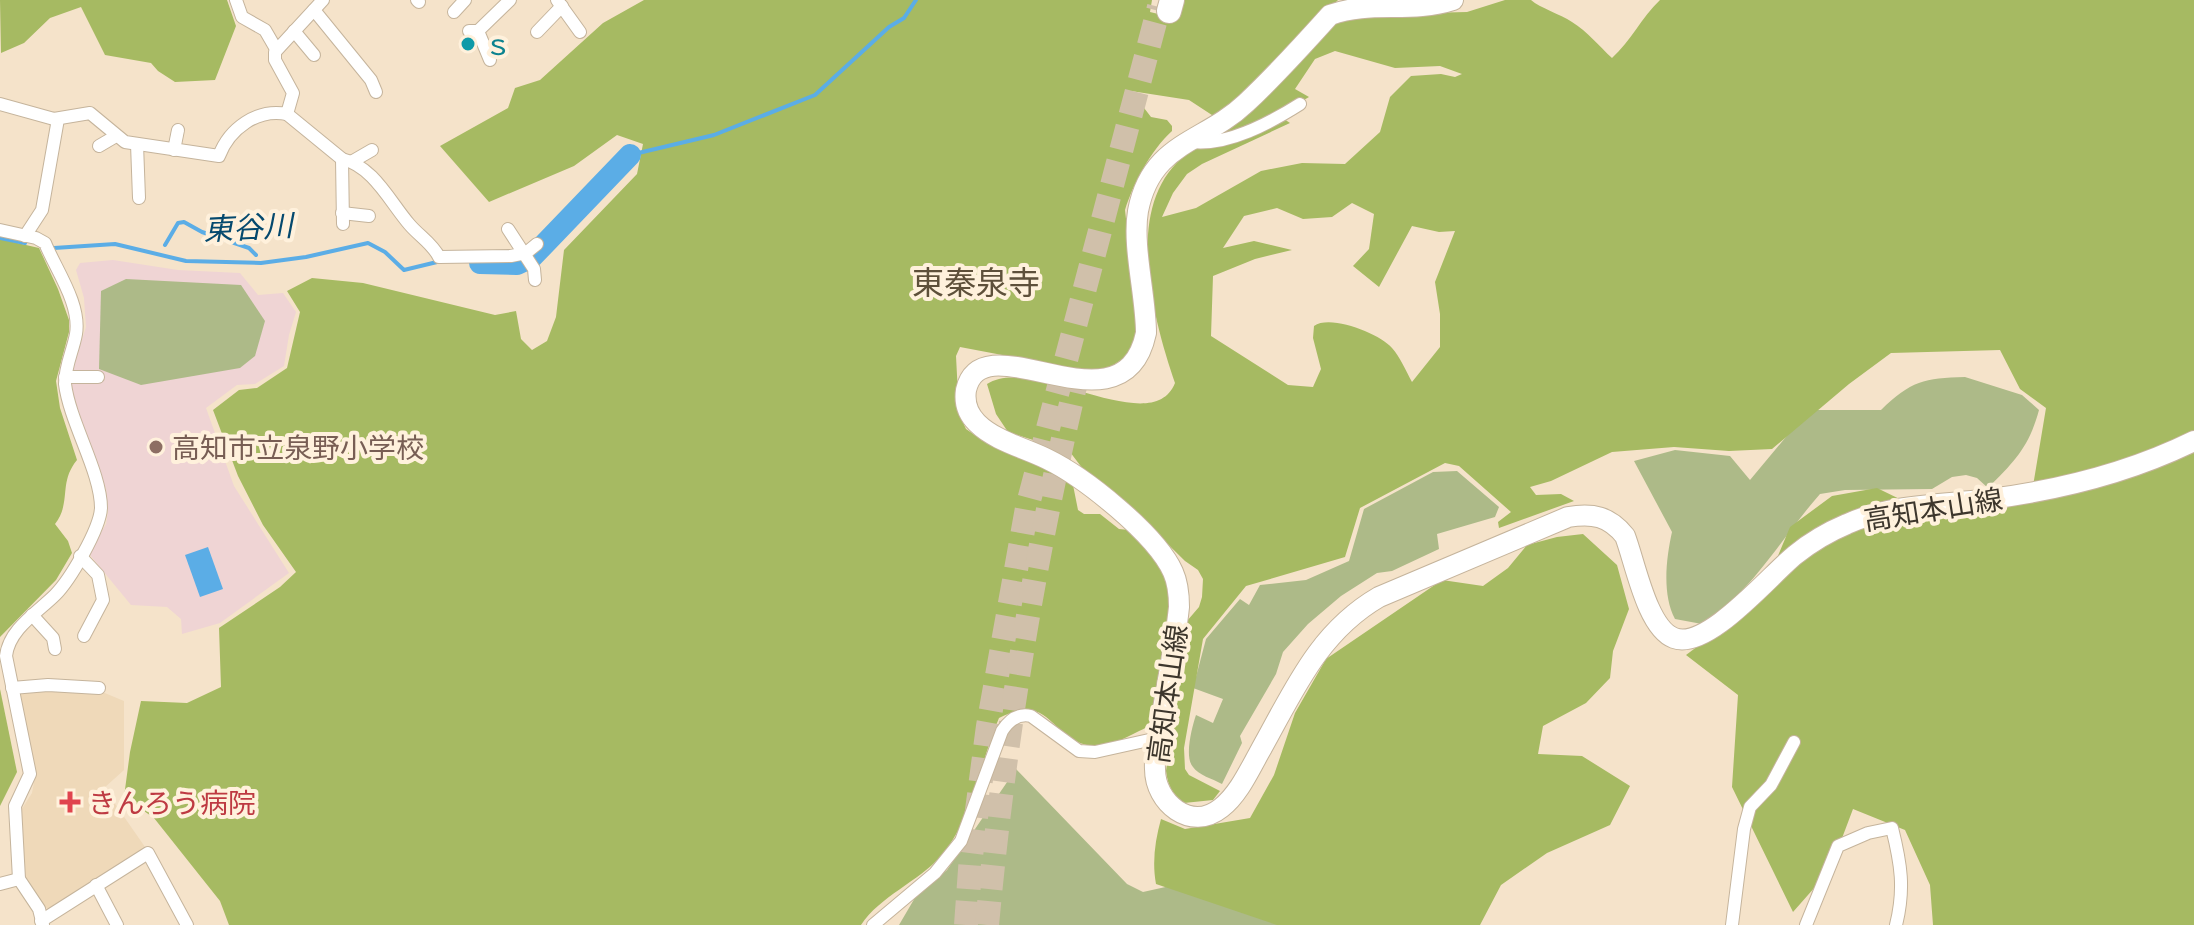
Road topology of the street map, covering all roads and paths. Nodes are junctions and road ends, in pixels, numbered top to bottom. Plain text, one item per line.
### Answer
1 (236, 0) edge
2 (465, 0) edge
3 (510, 0) edge
4 (1453, 0) edge
5 (559, 3) edge
6 (318, 5) edge
7 (454, 12) dead end
8 (294, 31) junction
9 (537, 32) dead end
10 (580, 32) dead end
11 (276, 49) junction
12 (314, 55) dead end
13 (490, 60) dead end
14 (376, 92) dead end
15 (0, 104) edge
16 (1300, 104) dead end
17 (287, 114) junction
18 (58, 119) junction
19 (178, 130) dead end
20 (116, 136) junction
21 (1185, 142) junction
22 (137, 144) junction
23 (99, 146) dead end
24 (174, 150) junction
25 (372, 150) dead end
26 (347, 160) junction
27 (139, 198) dead end
28 (369, 216) dead end
29 (508, 229) dead end
30 (0, 230) edge
31 (25, 236) junction
32 (537, 244) dead end
33 (528, 258) junction
34 (535, 280) dead end
35 (65, 377) junction
36 (98, 377) dead end
37 (2194, 441) edge
38 (80, 556) junction
39 (32, 615) junction
40 (84, 636) dead end
41 (55, 649) dead end
42 (12, 688) junction
43 (99, 688) dead end
44 (1158, 738) junction
45 (1794, 742) dead end
46 (19, 879) junction
47 (0, 884) edge
48 (96, 885) junction
49 (42, 923) edge
50 (117, 925) edge
51 (187, 925) edge
52 (873, 925) edge
53 (1732, 925) edge
54 (1806, 925) edge
55 (1896, 925) edge

1 - 11 street
2 - 7 street
3 - 13 street
4 - 21 main road, 高知本山線
5 - 9 street
5 - 10 street
6 - 8 street
6 - 14 street
8 - 11 street
8 - 12 street
11 - 17 street
15 - 18 street
16 - 21 street
17 - 24 street
17 - 26 street
18 - 20 street
18 - 31 street
19 - 24 street
20 - 22 street
20 - 23 street
21 - 44 main road, 高知本山線
22 - 24 street
22 - 27 street
25 - 26 street
26 - 28 street
26 - 33 street
29 - 33 street
30 - 31 street
31 - 35 street
32 - 33 street
33 - 34 street
35 - 36 street
35 - 38 street
37 - 44 main road, 高知本山線
38 - 39 street
38 - 40 street
39 - 41 street
39 - 42 street
42 - 43 street
42 - 46 street
44 - 52 street
45 - 53 street
46 - 47 street
46 - 49 street
48 - 49 street
48 - 50 street
48 - 51 street
54 - 55 street

